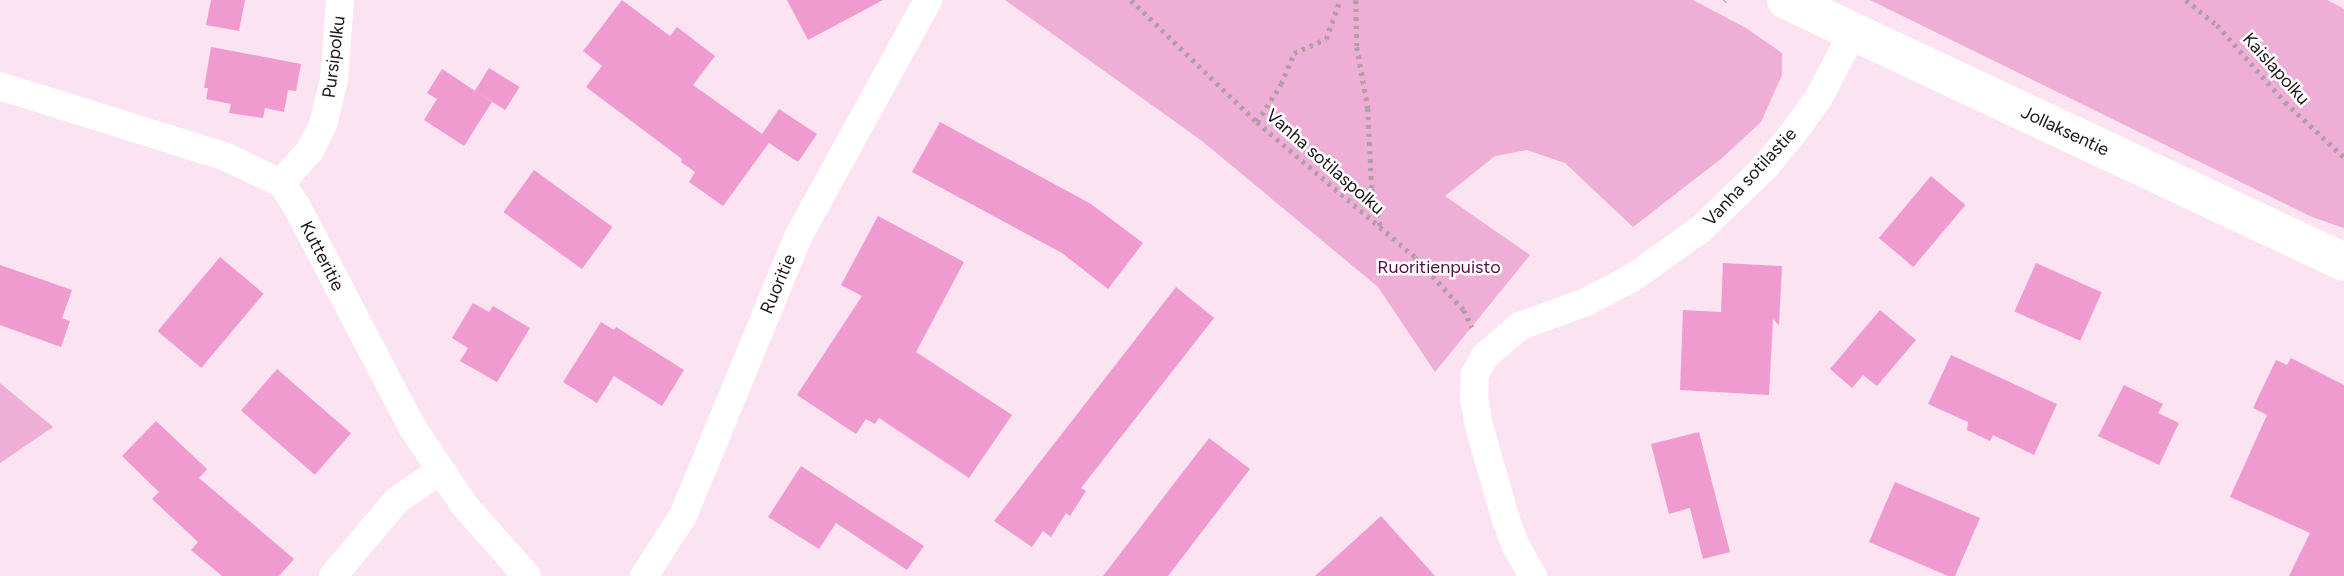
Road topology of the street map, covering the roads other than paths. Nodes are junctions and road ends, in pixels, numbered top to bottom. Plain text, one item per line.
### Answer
1 (340, 0) edge
2 (928, 0) edge
3 (1786, 0) edge
4 (1853, 33) junction
5 (0, 86) edge
6 (281, 183) junction
7 (2344, 262) edge
8 (440, 471) junction
9 (333, 576) edge
10 (527, 576) edge
11 (644, 576) edge
12 (1533, 576) edge

1 - 6 street, Pursipolku
2 - 11 street, Ruoritie
3 - 4 main road, Jollaksentie
4 - 7 main road, Jollaksentie
4 - 12 street, Vanha sotilastie
5 - 6 street
6 - 8 street, Kutteritie
8 - 9 street
8 - 10 street, Kutteritie

